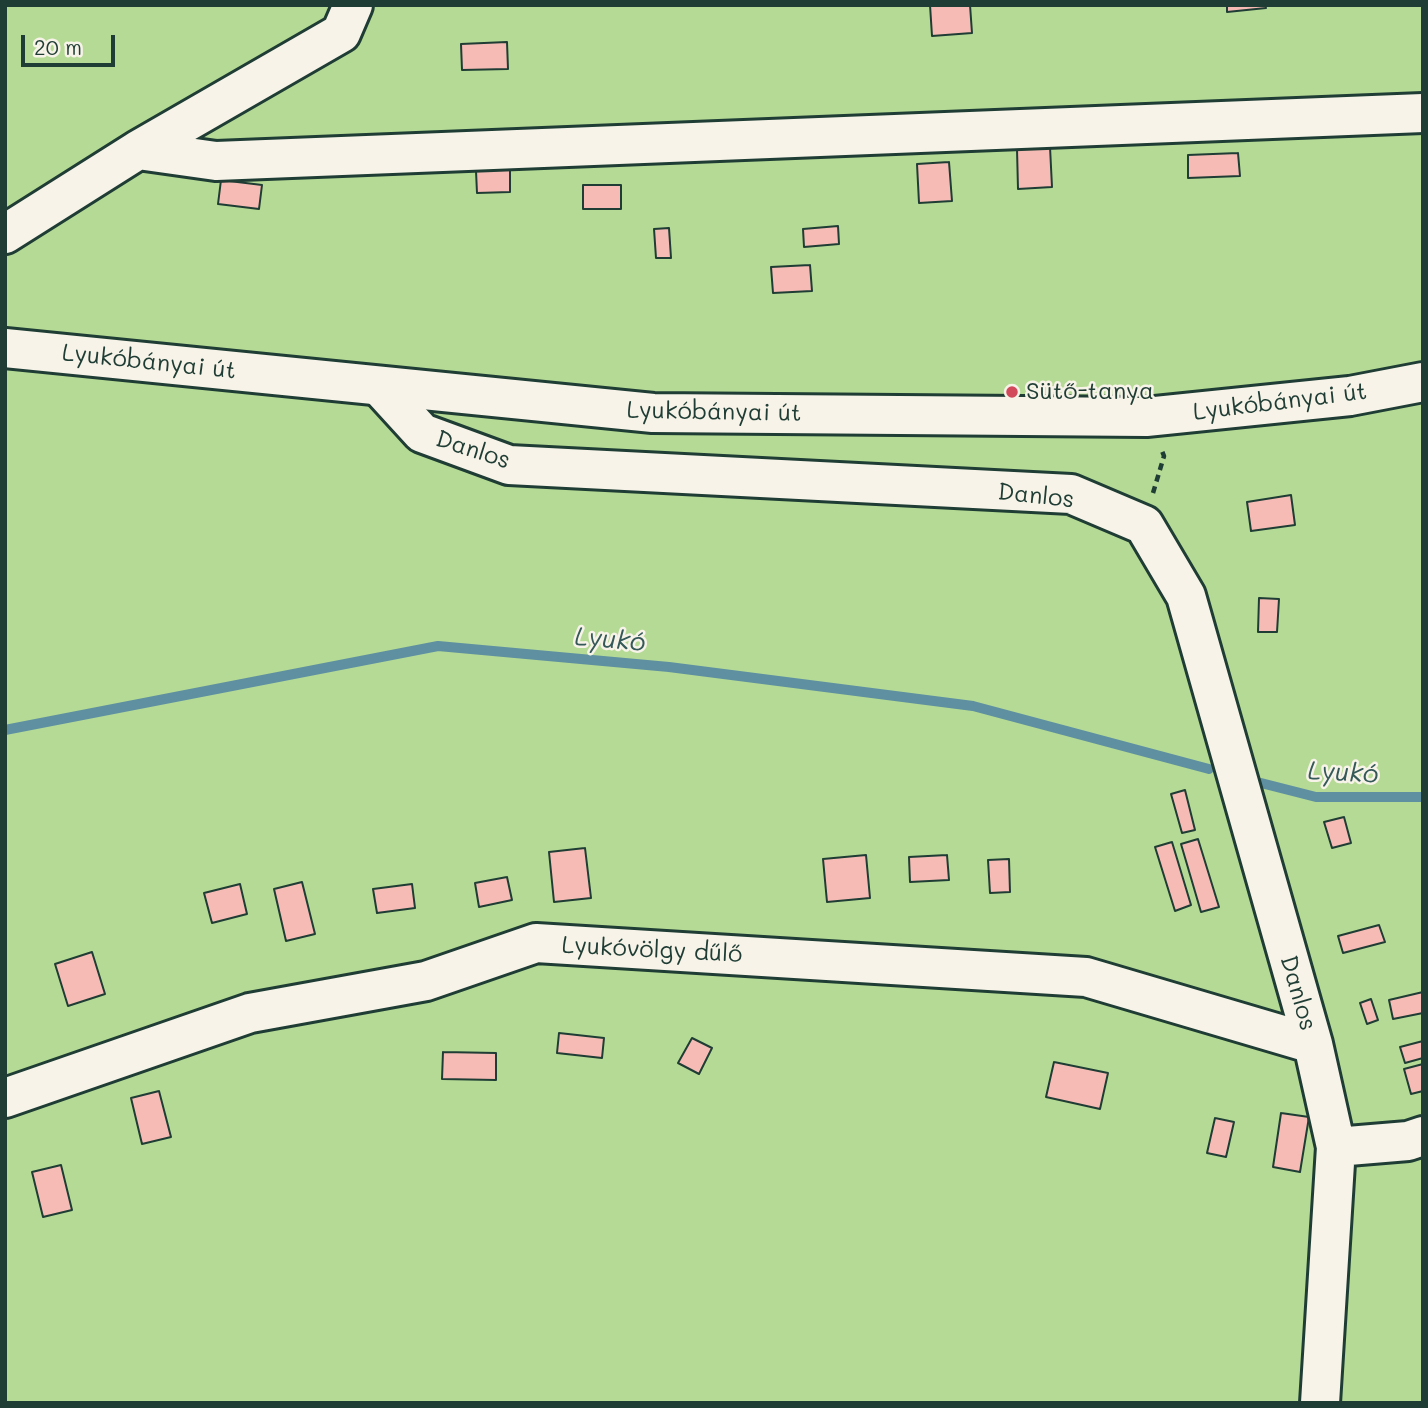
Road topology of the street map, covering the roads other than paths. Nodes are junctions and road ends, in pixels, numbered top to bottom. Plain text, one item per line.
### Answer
1 (353, 5) edge
2 (1423, 113) edge
3 (138, 150) junction
4 (5, 234) edge
5 (5, 348) edge
6 (1423, 382) edge
7 (380, 387) junction
8 (1313, 1044) junction
9 (5, 1098) edge
10 (1423, 1136) edge
11 (1336, 1147) junction
12 (1320, 1403) edge

1 - 3 street
2 - 3 street
3 - 4 street
5 - 7 street, Lyukóbányai út
6 - 7 street, Lyukóbányai út
7 - 8 street, Danlos
8 - 9 street, Lyukóvölgy dűlő
8 - 11 street, Danlos
10 - 11 street
11 - 12 street, Danlos

